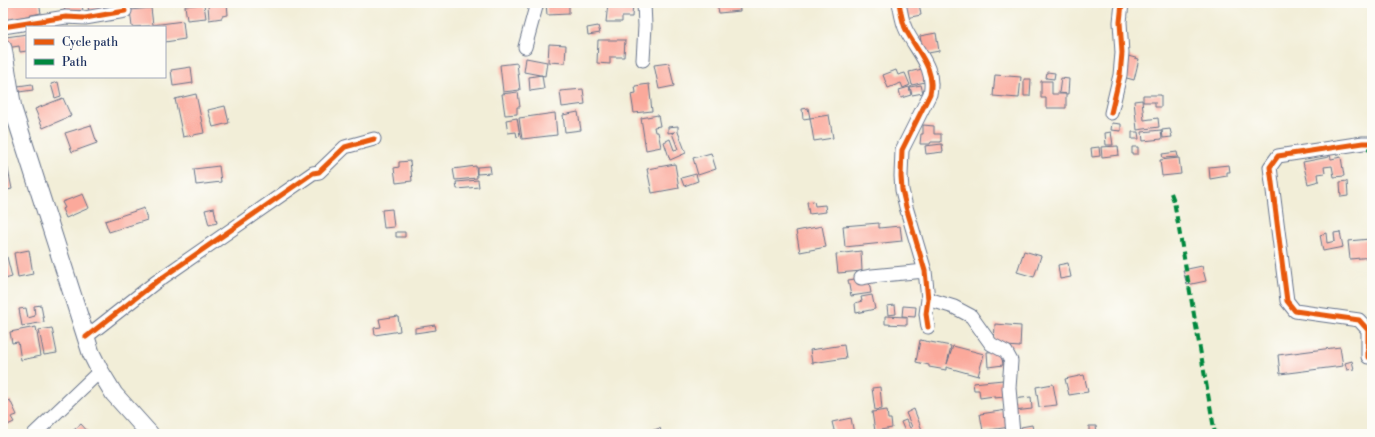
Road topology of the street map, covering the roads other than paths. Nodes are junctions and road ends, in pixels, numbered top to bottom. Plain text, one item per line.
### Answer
1 (537, 3) edge
2 (644, 3) edge
3 (898, 3) edge
4 (1122, 3) edge
5 (125, 10) dead end
6 (3, 27) edge
7 (3, 48) edge
8 (525, 48) dead end
9 (643, 60) dead end
10 (1111, 113) dead end
11 (374, 139) dead end
12 (1368, 145) edge
13 (925, 271) junction
14 (860, 278) dead end
15 (928, 300) junction
16 (928, 327) dead end
17 (86, 337) junction
18 (1368, 356) dead end
19 (100, 371) junction
20 (34, 434) edge
21 (150, 434) edge
22 (1013, 434) edge

1 - 8 street
2 - 9 street
3 - 13 street
4 - 10 street
5 - 6 street
7 - 17 main road
11 - 17 street
12 - 18 street
13 - 14 street
13 - 15 street
15 - 16 street
15 - 22 street
17 - 19 main road
19 - 20 street
19 - 21 main road

